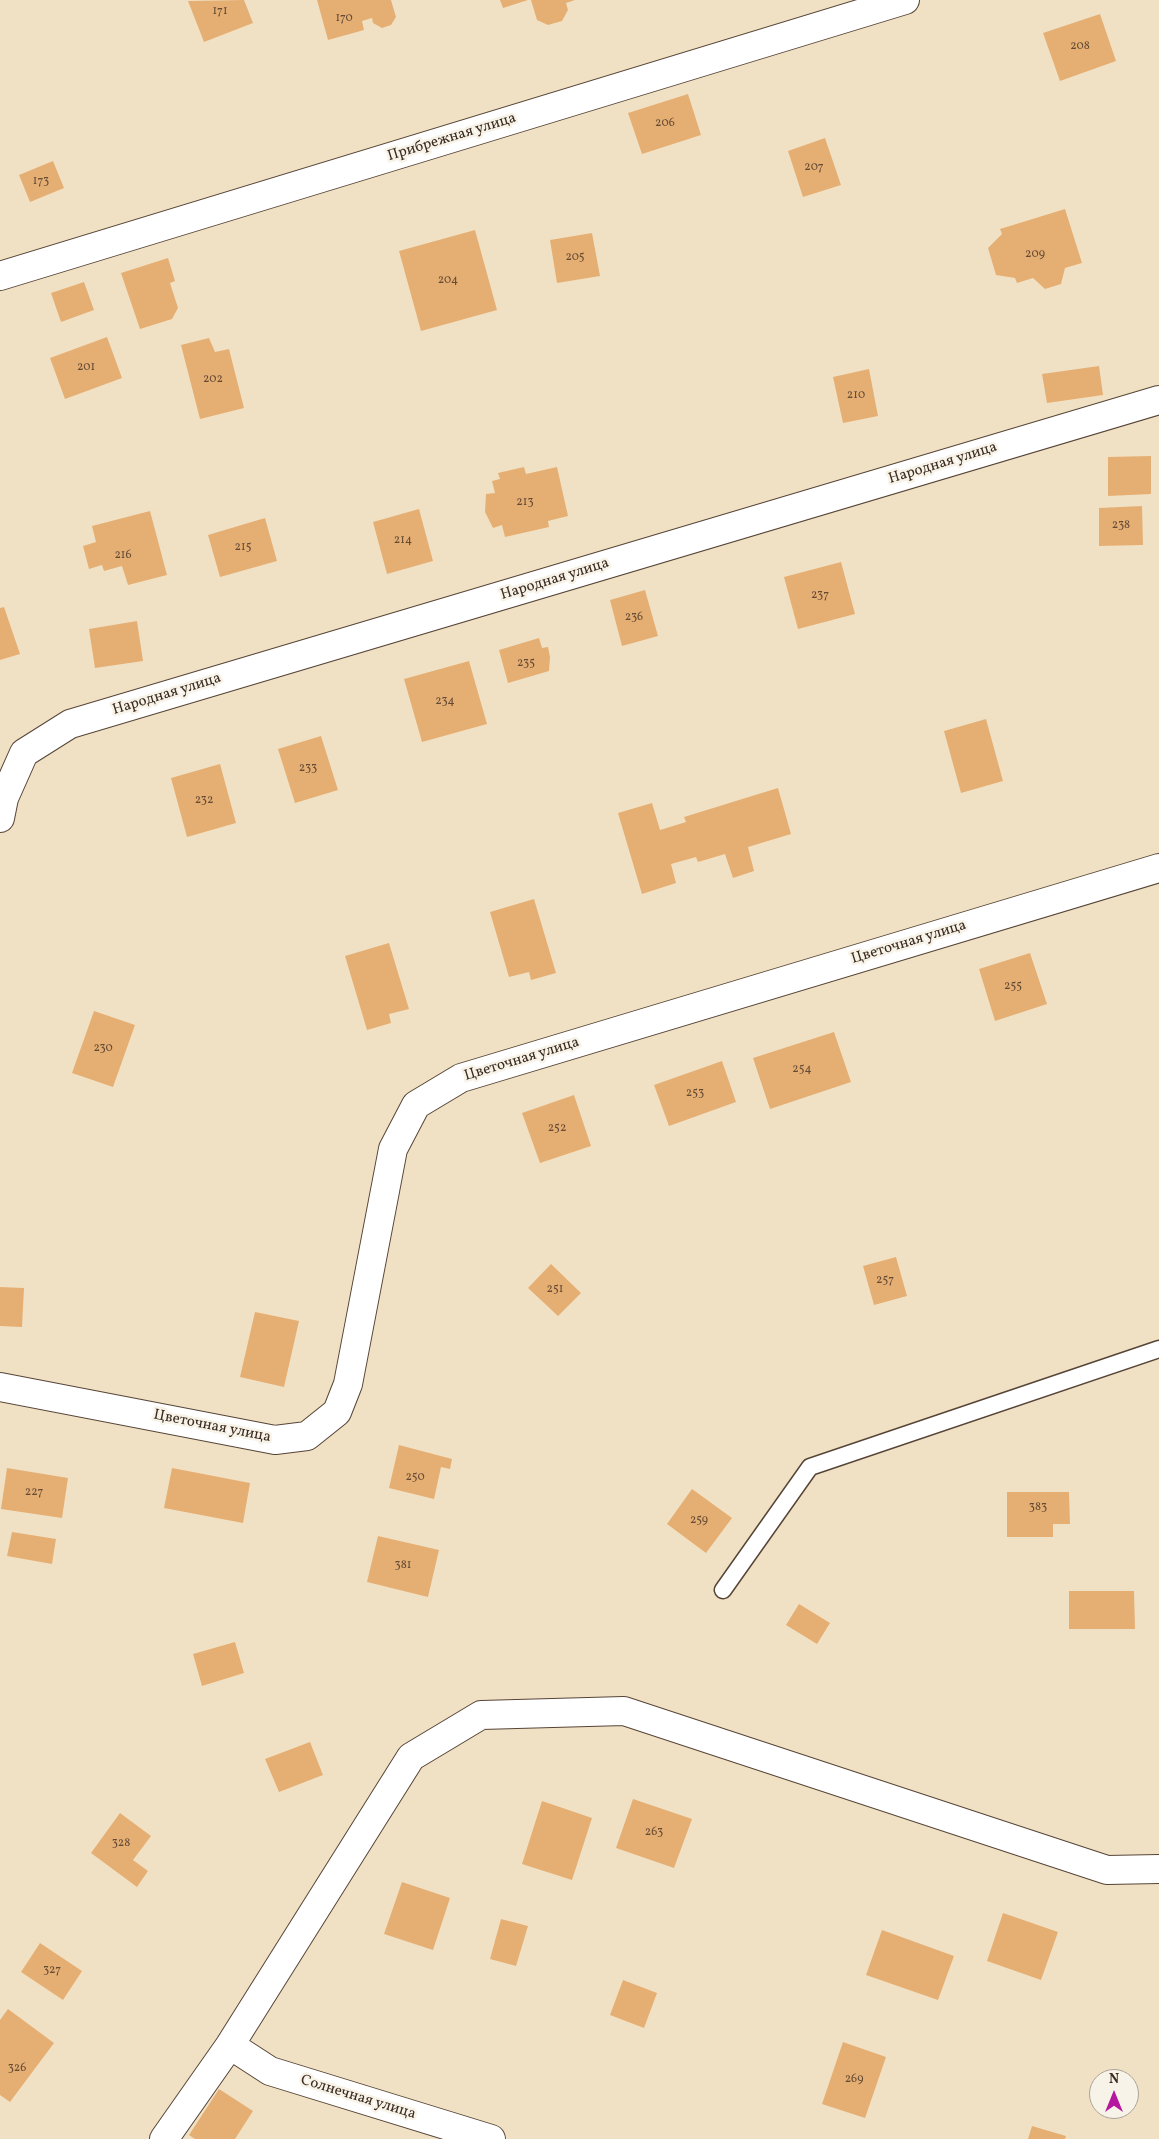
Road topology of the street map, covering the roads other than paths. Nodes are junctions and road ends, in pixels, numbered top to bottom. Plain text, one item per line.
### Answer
1 (905, 0) edge
2 (0, 276) edge
3 (1159, 400) edge
4 (0, 818) edge
5 (1159, 868) edge
6 (1159, 1349) edge
7 (0, 1387) edge
8 (723, 1590) dead end
9 (1159, 1869) edge
10 (230, 2046) junction
11 (164, 2139) edge
12 (491, 2139) edge

1 - 2 street, Прибрежная улица
3 - 4 street, Народная улица
5 - 7 street, Цветочная улица
6 - 8 lane
9 - 10 street
10 - 11 street
10 - 12 street, Солнечная улица

